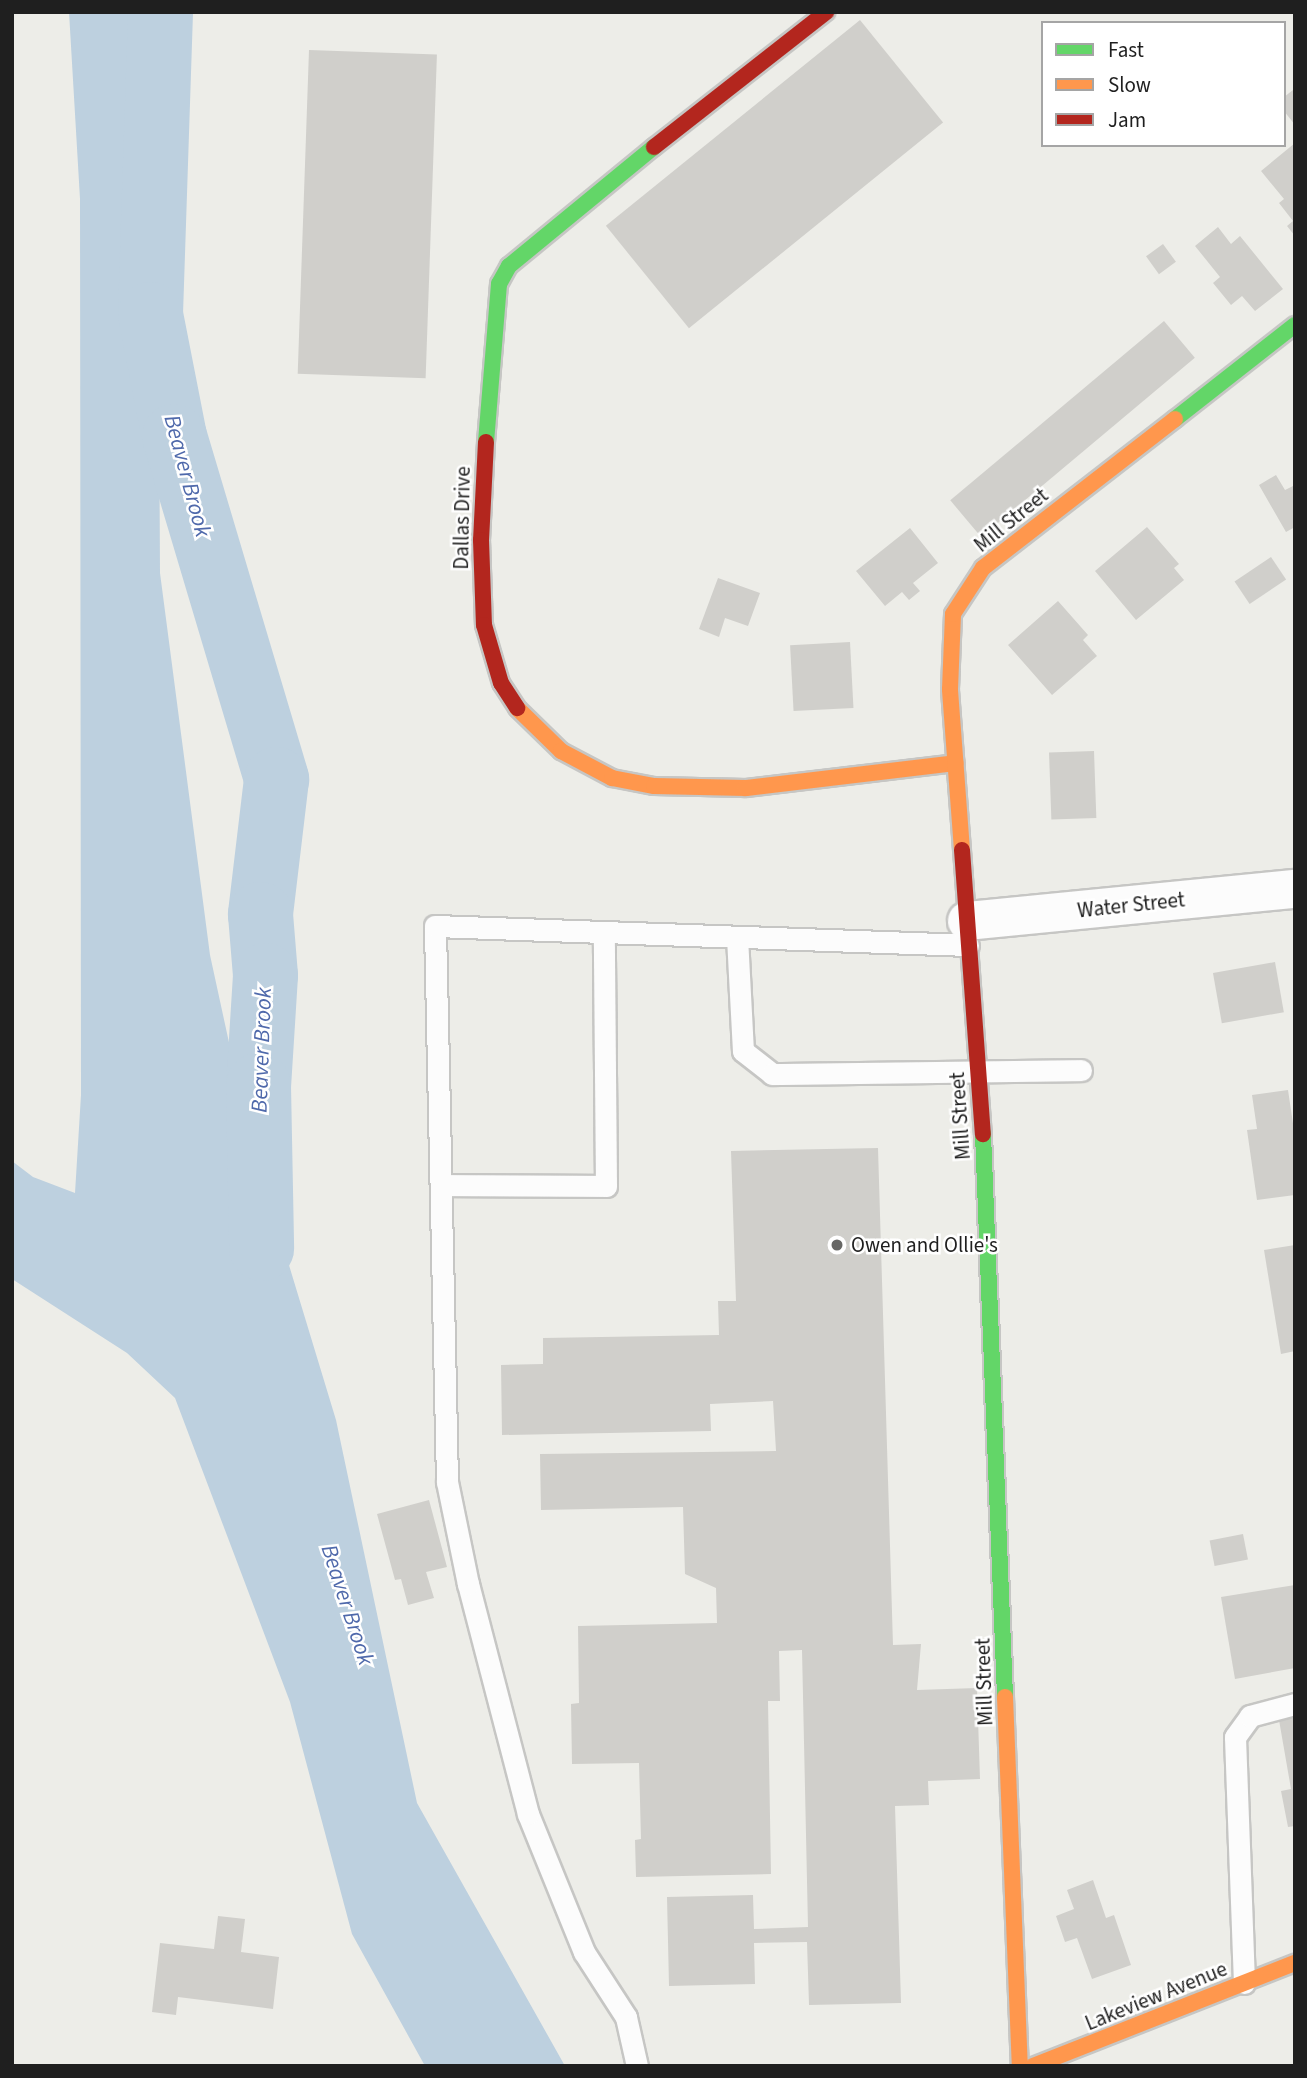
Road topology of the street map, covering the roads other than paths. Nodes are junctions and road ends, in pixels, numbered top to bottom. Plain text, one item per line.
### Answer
1 (826, 12) edge
2 (1295, 325) edge
3 (956, 763) junction
4 (1295, 889) edge
5 (604, 932) junction
6 (967, 933) junction
7 (737, 937) junction
8 (1081, 1070) dead end
9 (979, 1074) junction
10 (441, 1185) junction
11 (1295, 1704) edge
12 (1295, 1964) edge
13 (1244, 1983) junction
14 (637, 2066) edge
15 (1020, 2066) edge
16 (1033, 2066) edge

1 - 3 street, Dallas Drive
2 - 3 street, Mill Street
3 - 6 street, Mill Street
4 - 6 street, Water Street
5 - 7 lane
5 - 10 lane
5 - 10 lane
6 - 7 lane
6 - 9 street, Mill Street
7 - 9 lane
8 - 9 lane
9 - 15 street, Mill Street
10 - 14 lane
11 - 13 lane
12 - 13 street, Lakeview Avenue
13 - 16 street, Lakeview Avenue

